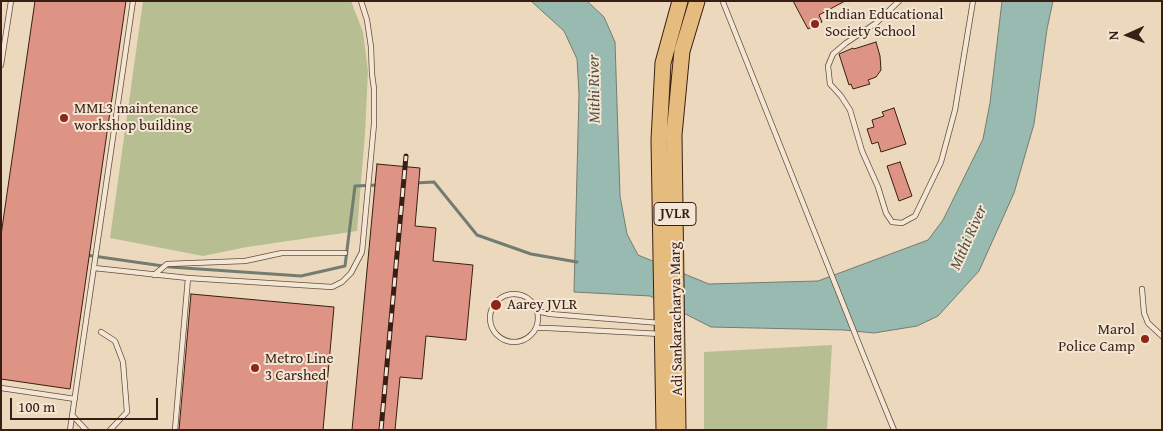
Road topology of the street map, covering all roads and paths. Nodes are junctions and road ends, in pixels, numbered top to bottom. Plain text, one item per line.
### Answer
1 (11, 1) edge
2 (134, 1) edge
3 (360, 1) edge
4 (680, 1) edge
5 (697, 1) edge
6 (899, 1) edge
7 (973, 1) edge
8 (723, 2) edge
9 (1, 65) edge
10 (345, 253) dead end
11 (94, 268) junction
12 (154, 275) junction
13 (188, 278) junction
14 (1142, 289) dead end
15 (537, 311) junction
16 (536, 328) junction
17 (662, 328) junction
18 (101, 332) dead end
19 (1162, 336) edge
20 (1, 388) edge
21 (75, 399) junction
22 (72, 416) junction
23 (70, 430) edge
24 (86, 430) edge
25 (110, 430) edge
26 (175, 430) edge
27 (664, 430) edge
28 (678, 430) edge
29 (894, 430) edge

1 - 9 lane
2 - 11 lane
3 - 13 lane
4 - 17 main road, Adi Sankaracharya Marg / JVLR
5 - 28 main road, Adi Sankaracharya Marg / JVLR
6 - 7 lane
8 - 29 lane
10 - 12 lane
11 - 12 lane
11 - 21 lane
12 - 13 lane
13 - 26 lane
14 - 19 lane
15 - 16 lane
15 - 16 lane
15 - 17 lane
16 - 17 lane
17 - 27 main road, Adi Sankaracharya Marg / JVLR
18 - 25 lane
20 - 21 lane
21 - 22 lane
22 - 23 lane
22 - 24 lane

